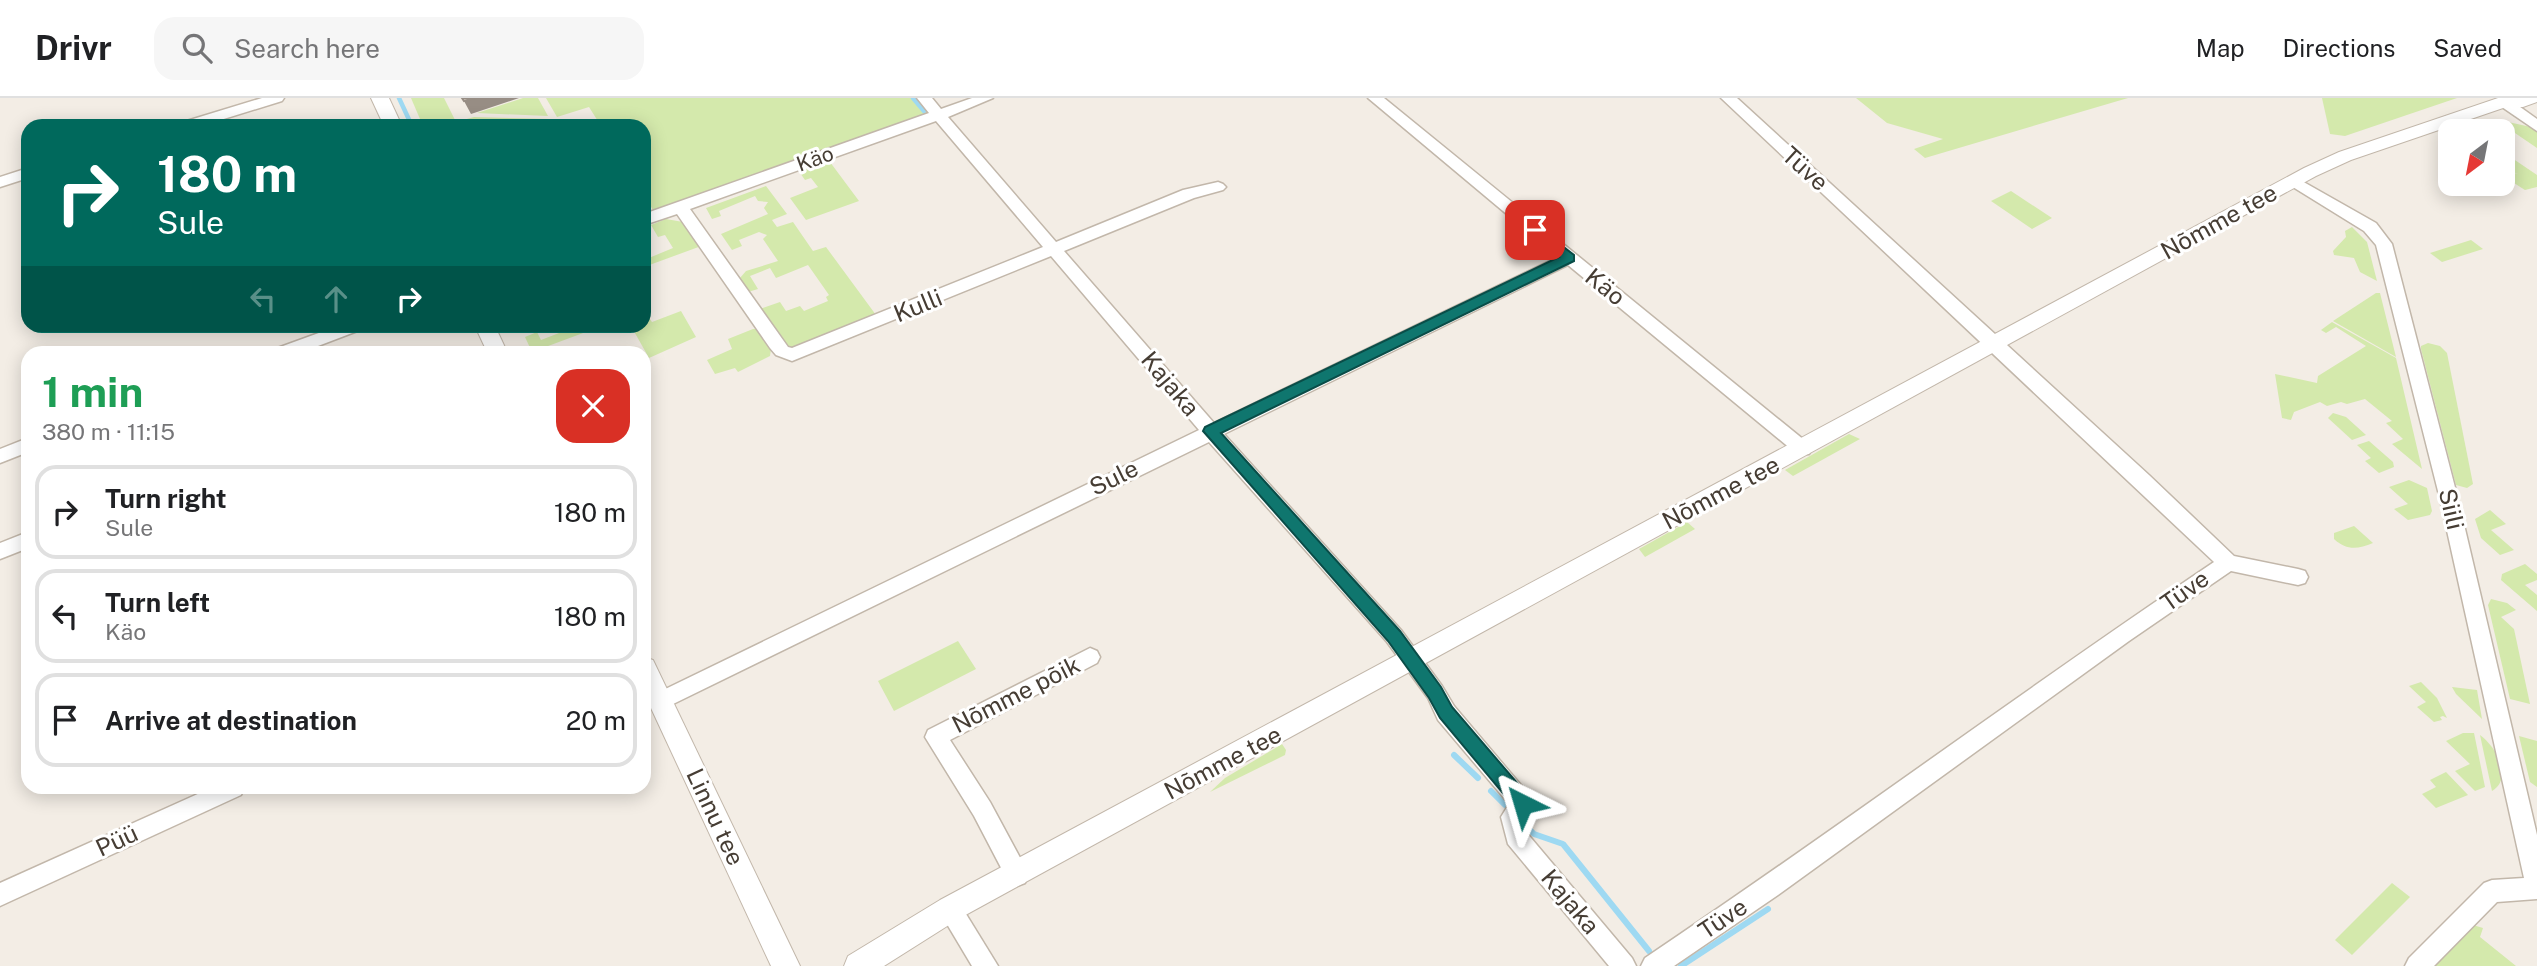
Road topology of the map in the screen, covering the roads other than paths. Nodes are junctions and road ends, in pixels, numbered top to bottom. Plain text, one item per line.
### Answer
1 (277, 98) edge
2 (380, 98) edge
3 (924, 98) edge
4 (986, 98) edge
5 (1375, 98) edge
6 (1728, 98) edge
7 (2532, 98) edge
8 (2505, 100) edge
9 (939, 115) junction
10 (208, 119) edge
11 (390, 119) edge
12 (2537, 126) edge
13 (21, 175) edge
14 (0, 181) edge
15 (2293, 181) junction
16 (1218, 187) dead end
17 (680, 207) junction
18 (651, 217) edge
19 (1056, 250) junction
20 (1569, 258) junction
21 (336, 333) edge
22 (1995, 344) junction
23 (302, 346) edge
24 (1210, 431) junction
25 (21, 448) edge
26 (1803, 449) junction
27 (0, 456) edge
28 (21, 543) edge
29 (0, 551) edge
30 (2228, 563) junction
31 (2298, 577) dead end
32 (1090, 657) dead end
33 (1412, 661) junction
34 (651, 682) edge
35 (660, 701) junction
36 (220, 794) edge
37 (1017, 875) junction
38 (2537, 886) edge
39 (0, 895) edge
40 (950, 909) junction
41 (786, 966) edge
42 (858, 966) edge
43 (986, 966) edge
44 (1624, 966) edge
45 (1653, 966) edge
46 (2417, 966) edge

1 - 10 street
2 - 11 street
3 - 9 street, Kajaka
4 - 9 street, Käo
5 - 20 street, Käo
6 - 22 street, Tüve
7 - 8 street, Nõmme tee
8 - 12 street
8 - 15 street, Nõmme tee
9 - 17 street, Käo
9 - 19 street, Kajaka
13 - 14 street
15 - 22 street, Nõmme tee
15 - 38 street, Siili
16 - 19 street, Kulli
17 - 18 street, Käo
17 - 19 street, Kulli
19 - 24 street, Kajaka
20 - 24 street, Sule
20 - 26 street, Käo
21 - 23 street
22 - 26 street, Nõmme tee
22 - 30 street, Tüve
24 - 33 street, Kajaka
24 - 35 street, Sule
25 - 27 street
26 - 33 street, Nõmme tee
28 - 29 street
30 - 31 street
30 - 45 street, Tüve
32 - 37 street, Nõmme põik
33 - 37 street, Nõmme tee
33 - 44 street, Kajaka
34 - 35 street, Linnu tee
35 - 41 street, Linnu tee
36 - 39 street, Püü
37 - 40 street, Nõmme tee
38 - 46 street
40 - 42 street, Nõmme tee
40 - 43 street

